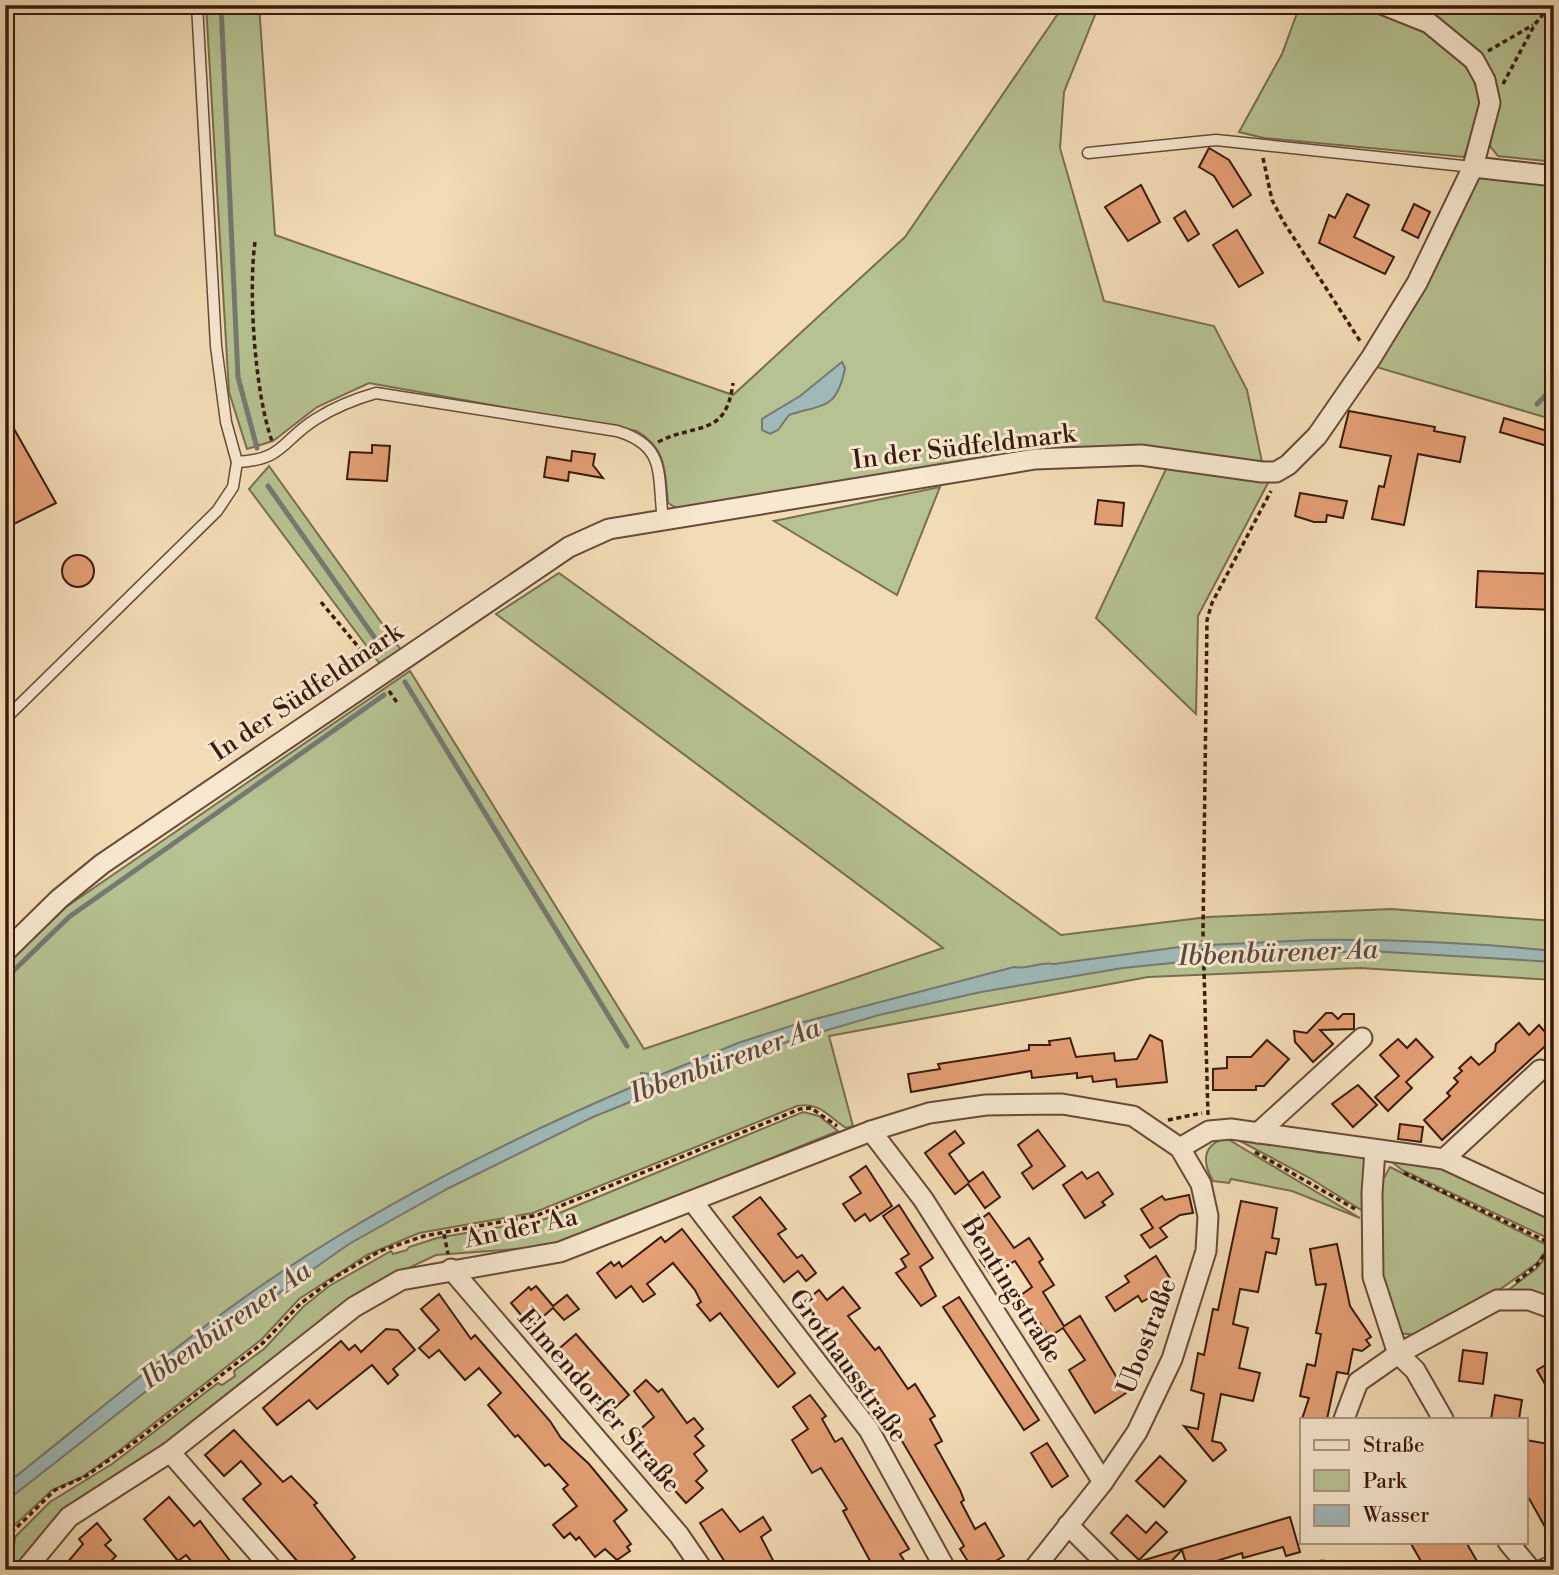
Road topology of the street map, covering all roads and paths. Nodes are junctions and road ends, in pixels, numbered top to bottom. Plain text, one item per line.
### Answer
1 (197, 5) edge
2 (1384, 5) edge
3 (1551, 5) edge
4 (1535, 23) junction
5 (1474, 60) junction
6 (1490, 103) junction
7 (1264, 144) junction
8 (1088, 153) dead end
9 (1473, 167) junction
10 (1554, 176) edge
11 (255, 242) dead end
12 (1371, 358) junction
13 (733, 383) dead end
14 (649, 447) junction
15 (276, 453) junction
16 (237, 463) junction
17 (1276, 472) junction
18 (663, 520) junction
19 (321, 601) dead end
20 (378, 674) junction
21 (398, 704) dead end
22 (5, 719) edge
23 (5, 952) edge
24 (1362, 1038) dead end
25 (1540, 1070) dead end
26 (1155, 1122) dead end
27 (1208, 1122) junction
28 (871, 1131) junction
29 (1256, 1142) junction
30 (1180, 1148) junction
31 (1375, 1150) junction
32 (1444, 1160) junction
33 (1401, 1171) dead end
34 (693, 1202) junction
35 (1554, 1210) edge
36 (1371, 1220) junction
37 (1553, 1243) edge
38 (451, 1269) junction
39 (1497, 1300) junction
40 (1554, 1309) edge
41 (1398, 1354) junction
42 (1344, 1418) edge
43 (1442, 1418) edge
44 (170, 1452) junction
45 (1102, 1482) junction
46 (1068, 1525) junction
47 (1510, 1544) edge
48 (1554, 1565) edge
49 (25, 1570) edge
50 (273, 1570) edge
51 (703, 1570) edge
52 (946, 1570) edge
53 (1033, 1570) edge
54 (1114, 1570) edge
55 (1297, 1570) edge
56 (1332, 1570) edge
57 (1531, 1570) edge
58 (1542, 1570) edge

1 - 16 lane
2 - 5 street
3 - 4 path
4 - 5 path
4 - 6 path
5 - 6 street
6 - 9 street
7 - 8 lane
7 - 9 lane
7 - 12 path
9 - 10 street
9 - 12 street
11 - 15 path
12 - 17 street
13 - 14 path
14 - 15 lane
14 - 18 lane
15 - 16 lane
16 - 22 lane
17 - 18 street, In der Südfeldmark
17 - 27 path
18 - 20 street, In der Südfeldmark
19 - 20 path
20 - 21 path
20 - 23 street, In der Südfeldmark
24 - 29 street
25 - 32 street
26 - 27 path
27 - 29 street
27 - 30 street
28 - 30 street, An der Aa
28 - 34 street, An der Aa
28 - 45 street, Bentingstraße
29 - 31 street
29 - 36 path
30 - 45 street, Ubostraße
31 - 32 street
31 - 36 street
32 - 35 street
33 - 37 path
34 - 38 street, An der Aa
34 - 52 street, Grothausstraße
36 - 41 street
37 - 39 path
38 - 44 street, An der Aa
38 - 51 street, Elmendorfer Straße
39 - 40 street
39 - 41 street
41 - 42 street
41 - 43 street
44 - 49 street, An der Aa
44 - 50 street
45 - 46 street, Ubostraße
46 - 53 street, Ubostraße
46 - 54 street
47 - 57 street
48 - 58 street
55 - 56 lane

